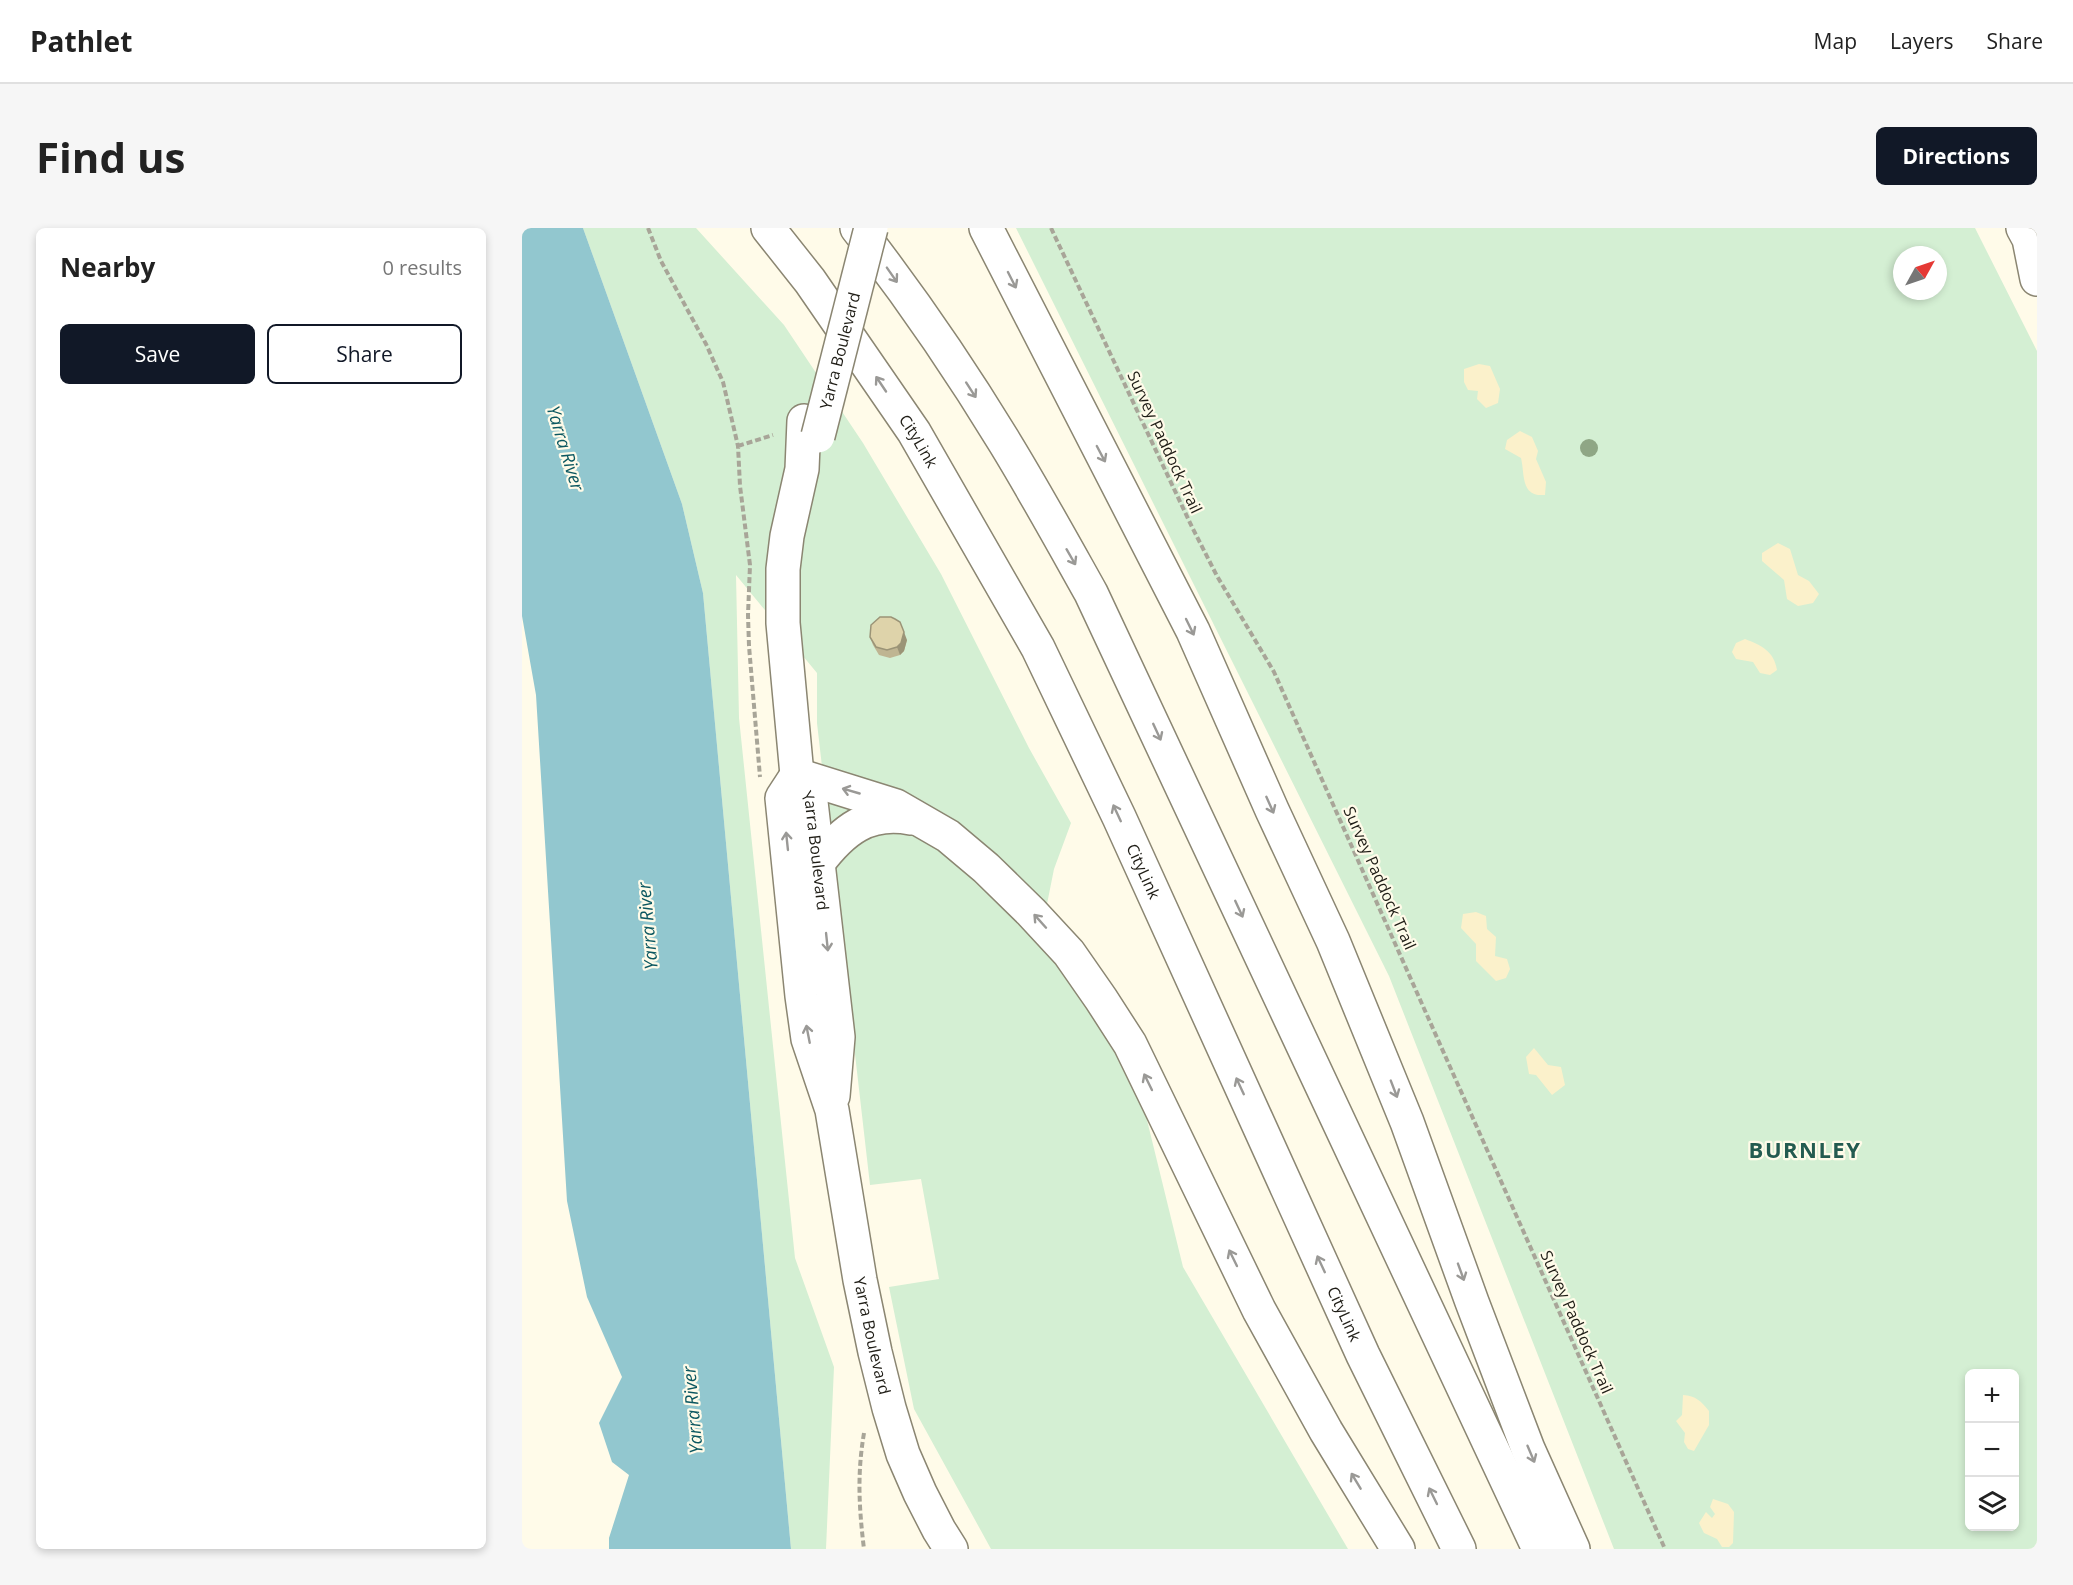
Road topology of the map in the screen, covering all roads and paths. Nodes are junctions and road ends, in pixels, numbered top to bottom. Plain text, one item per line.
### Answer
1 (648, 228) edge
2 (768, 228) edge
3 (854, 228) edge
4 (871, 228) edge
5 (986, 228) edge
6 (1051, 228) edge
7 (2030, 238) edge
8 (2037, 279) edge
9 (811, 428) junction
10 (775, 435) dead end
11 (738, 446) junction
12 (797, 775) junction
13 (760, 778) dead end
14 (925, 820) junction
15 (818, 863) junction
16 (832, 1110) junction
17 (865, 1429) dead end
18 (864, 1549) edge
19 (951, 1549) edge
20 (1398, 1549) edge
21 (1458, 1549) edge
22 (1539, 1549) edge
23 (1574, 1549) edge
24 (1665, 1549) edge

1 - 11 path
21 -> 2 main road, CityLink
3 - 9 main road, Yarra Boulevard
3 -> 22 main road
4 - 9 main road, Yarra Boulevard, bridge
5 -> 23 main road
6 - 24 path, Survey Paddock Trail
7 - 8 main road
9 - 12 main road, Yarra Boulevard
10 - 11 path
11 - 13 path
14 -> 12 main road
12 - 15 main road, Yarra Boulevard
16 -> 12 main road, Yarra Boulevard
14 - 15 main road
20 -> 14 main road
15 -> 16 main road, Yarra Boulevard
16 - 19 main road, Yarra Boulevard
17 - 18 path

